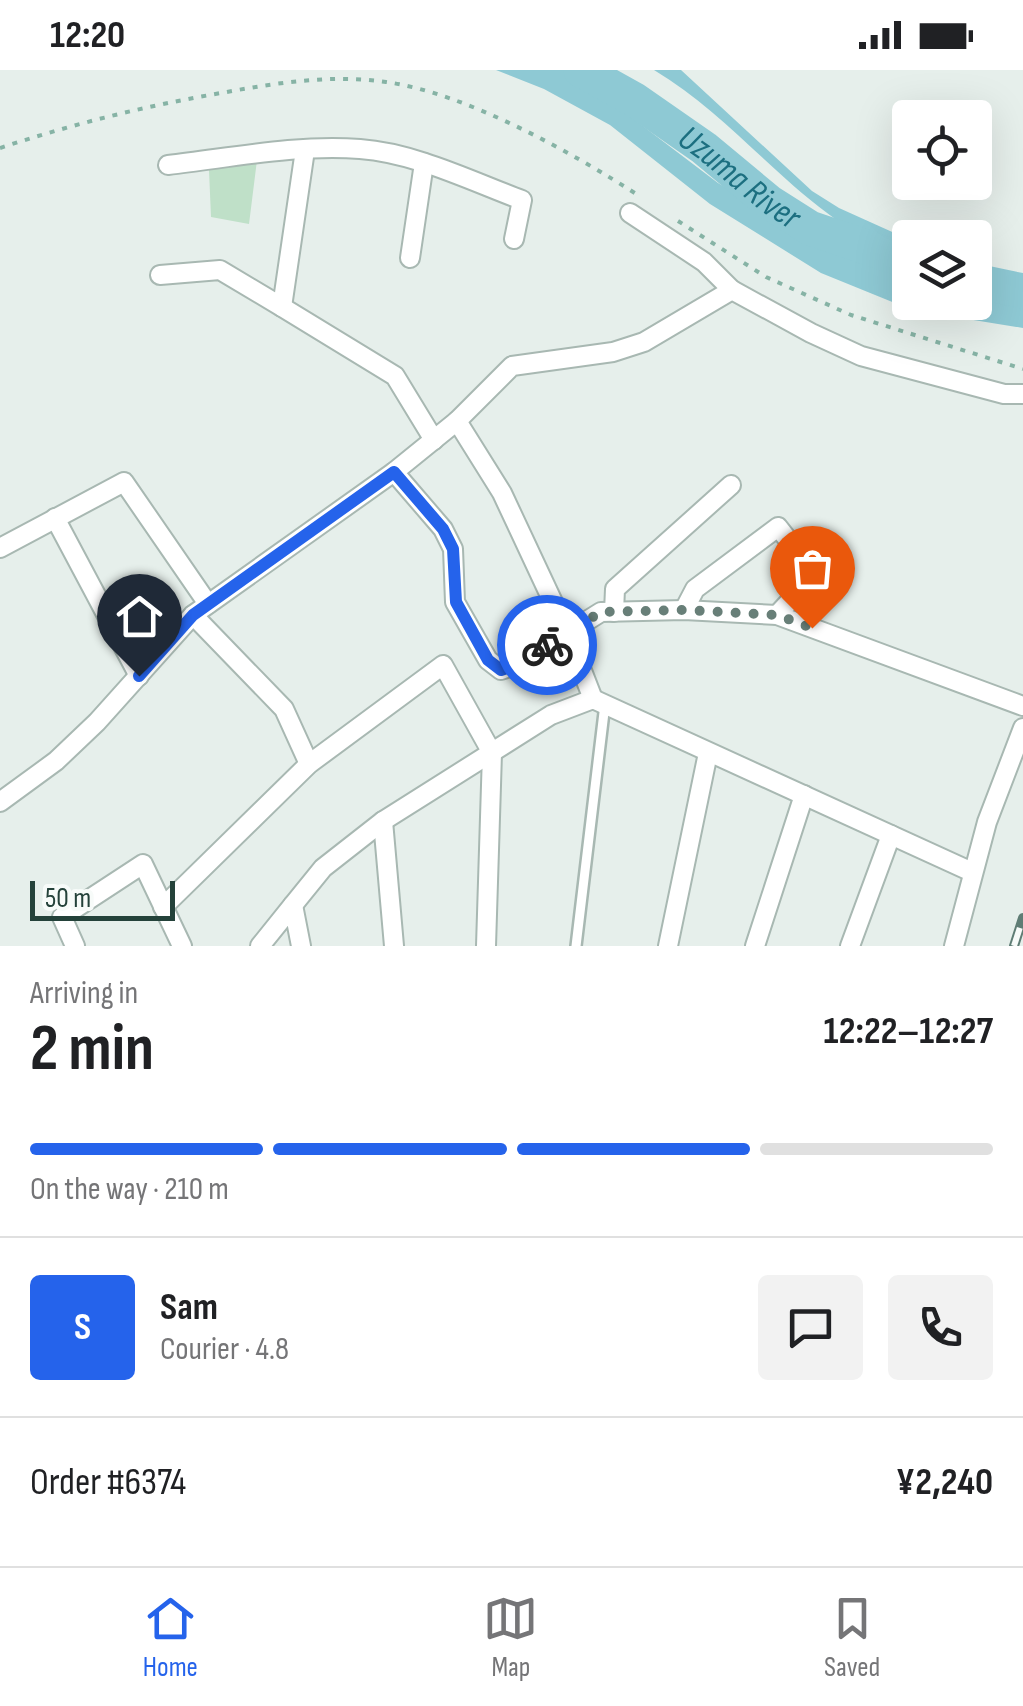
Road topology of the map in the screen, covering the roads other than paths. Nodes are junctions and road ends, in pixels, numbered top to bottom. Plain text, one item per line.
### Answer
1 (306, 150) junction
2 (424, 163) junction
3 (168, 166) dead end
4 (630, 213) dead end
5 (514, 240) dead end
6 (410, 258) dead end
7 (160, 275) dead end
8 (732, 290) junction
9 (282, 308) junction
10 (1023, 394) edge
11 (457, 421) junction
12 (434, 440) junction
13 (394, 472) junction
14 (730, 484) dead end
15 (55, 518) junction
16 (0, 548) edge
17 (201, 609) junction
18 (684, 610) junction
19 (614, 612) junction
20 (777, 615) junction
21 (567, 632) junction
22 (139, 676) junction
23 (599, 701) junction
24 (1023, 706) edge
25 (1023, 728) edge
26 (492, 752) junction
27 (708, 752) junction
28 (309, 764) junction
29 (804, 795) junction
30 (0, 802) edge
31 (383, 821) junction
32 (891, 835) junction
33 (972, 872) junction
34 (292, 904) junction
35 (163, 906) junction
36 (75, 946) edge
37 (182, 946) edge
38 (260, 946) edge
39 (301, 946) edge
40 (394, 946) edge
41 (486, 946) edge
42 (576, 946) edge
43 (668, 946) edge
44 (755, 946) edge
45 (850, 946) edge
46 (954, 946) edge

1 - 2 street
1 - 3 street
1 - 9 street
2 - 5 street
2 - 6 street
4 - 8 street
7 - 9 street
8 - 10 street
8 - 11 street
9 - 12 street
11 - 12 street
11 - 21 street
12 - 13 street
13 - 17 street
13 - 21 street
14 - 19 street
15 - 16 street
15 - 17 street
15 - 22 street
17 - 22 street
17 - 28 street
18 - 19 street
18 - 20 street
18 - 20 street
19 - 21 street
20 - 24 street
21 - 23 street
22 - 30 street
23 - 26 street
23 - 27 street
23 - 42 lane
25 - 33 street
26 - 28 street
26 - 31 street
26 - 41 street
27 - 29 street
27 - 43 street
28 - 35 street
29 - 32 street
29 - 44 street
31 - 34 street
31 - 40 street
32 - 33 street
32 - 45 street
33 - 46 street
34 - 38 street
34 - 39 street
35 - 36 street
35 - 37 street

